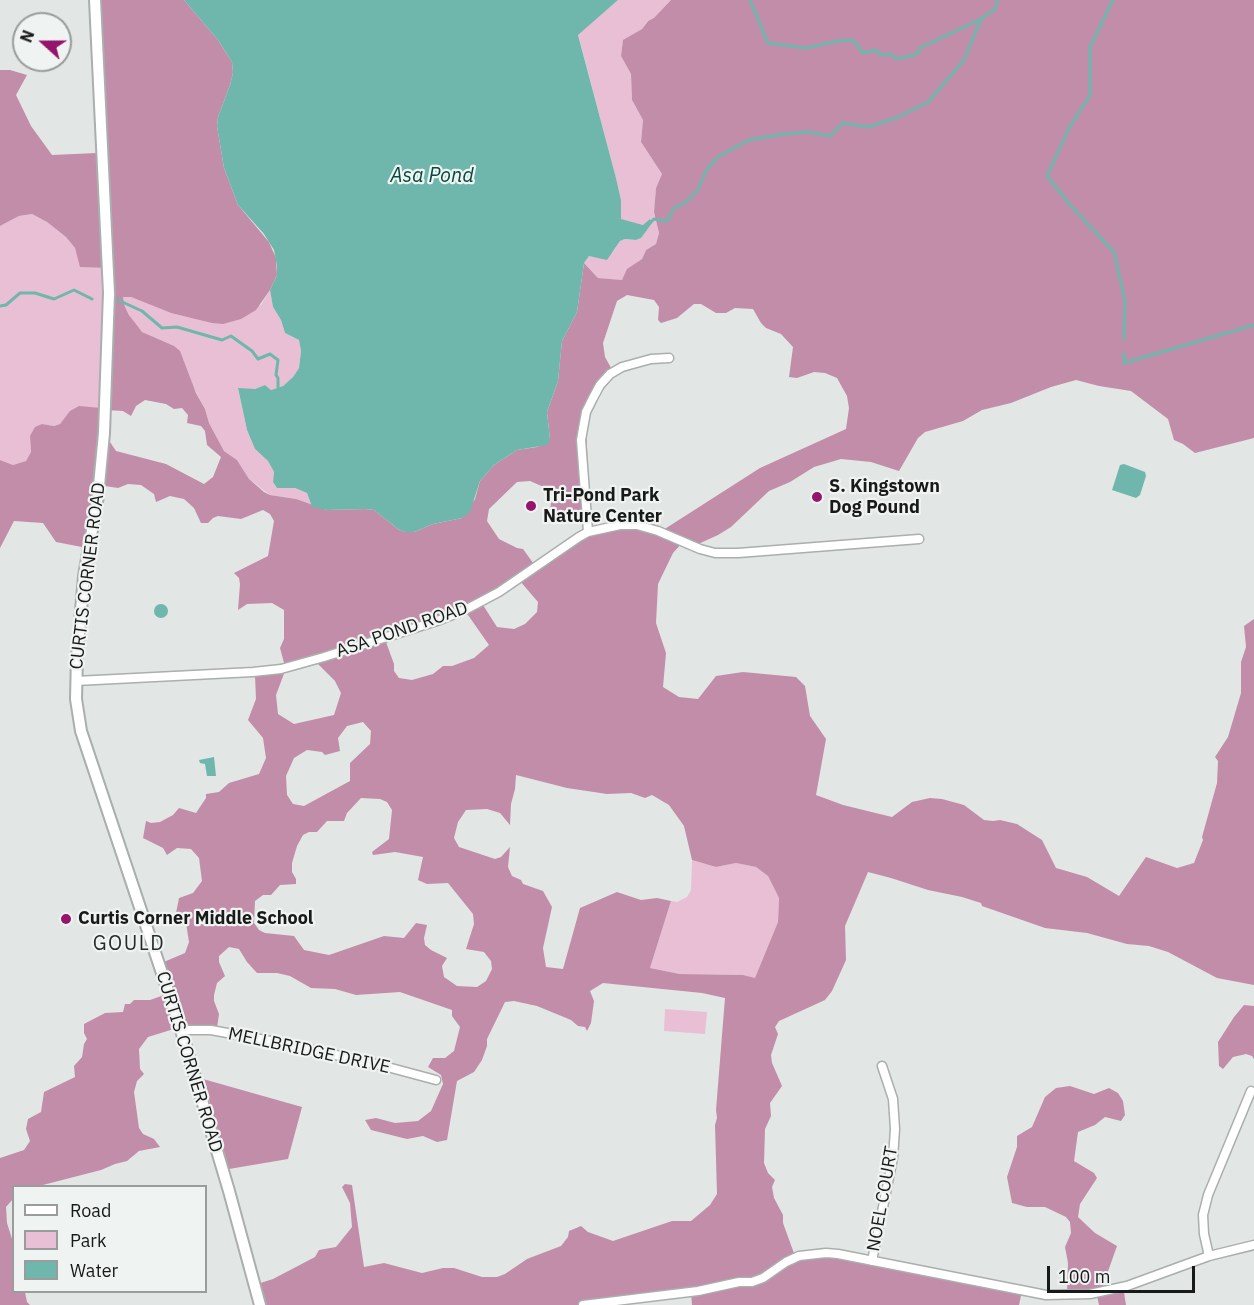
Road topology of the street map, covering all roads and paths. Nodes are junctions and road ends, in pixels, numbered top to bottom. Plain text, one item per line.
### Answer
1 (95, 0) edge
2 (669, 358) dead end
3 (588, 532) junction
4 (919, 539) dead end
5 (75, 681) junction
6 (181, 1030) junction
7 (882, 1066) dead end
8 (436, 1080) dead end
9 (1251, 1091) dead end
10 (1254, 1245) edge
11 (1209, 1256) junction
12 (872, 1261) junction
13 (260, 1305) edge
14 (583, 1305) edge

1 - 5 street, CURTIS CORNER ROAD
2 - 3 street
3 - 4 street, ASA POND ROAD
3 - 5 street, ASA POND ROAD
5 - 6 street, CURTIS CORNER ROAD
6 - 8 street, MELLBRIDGE DRIVE
6 - 13 street, CURTIS CORNER ROAD
7 - 12 street, NOEL COURT
9 - 11 street
10 - 11 street
11 - 12 street
12 - 14 street

